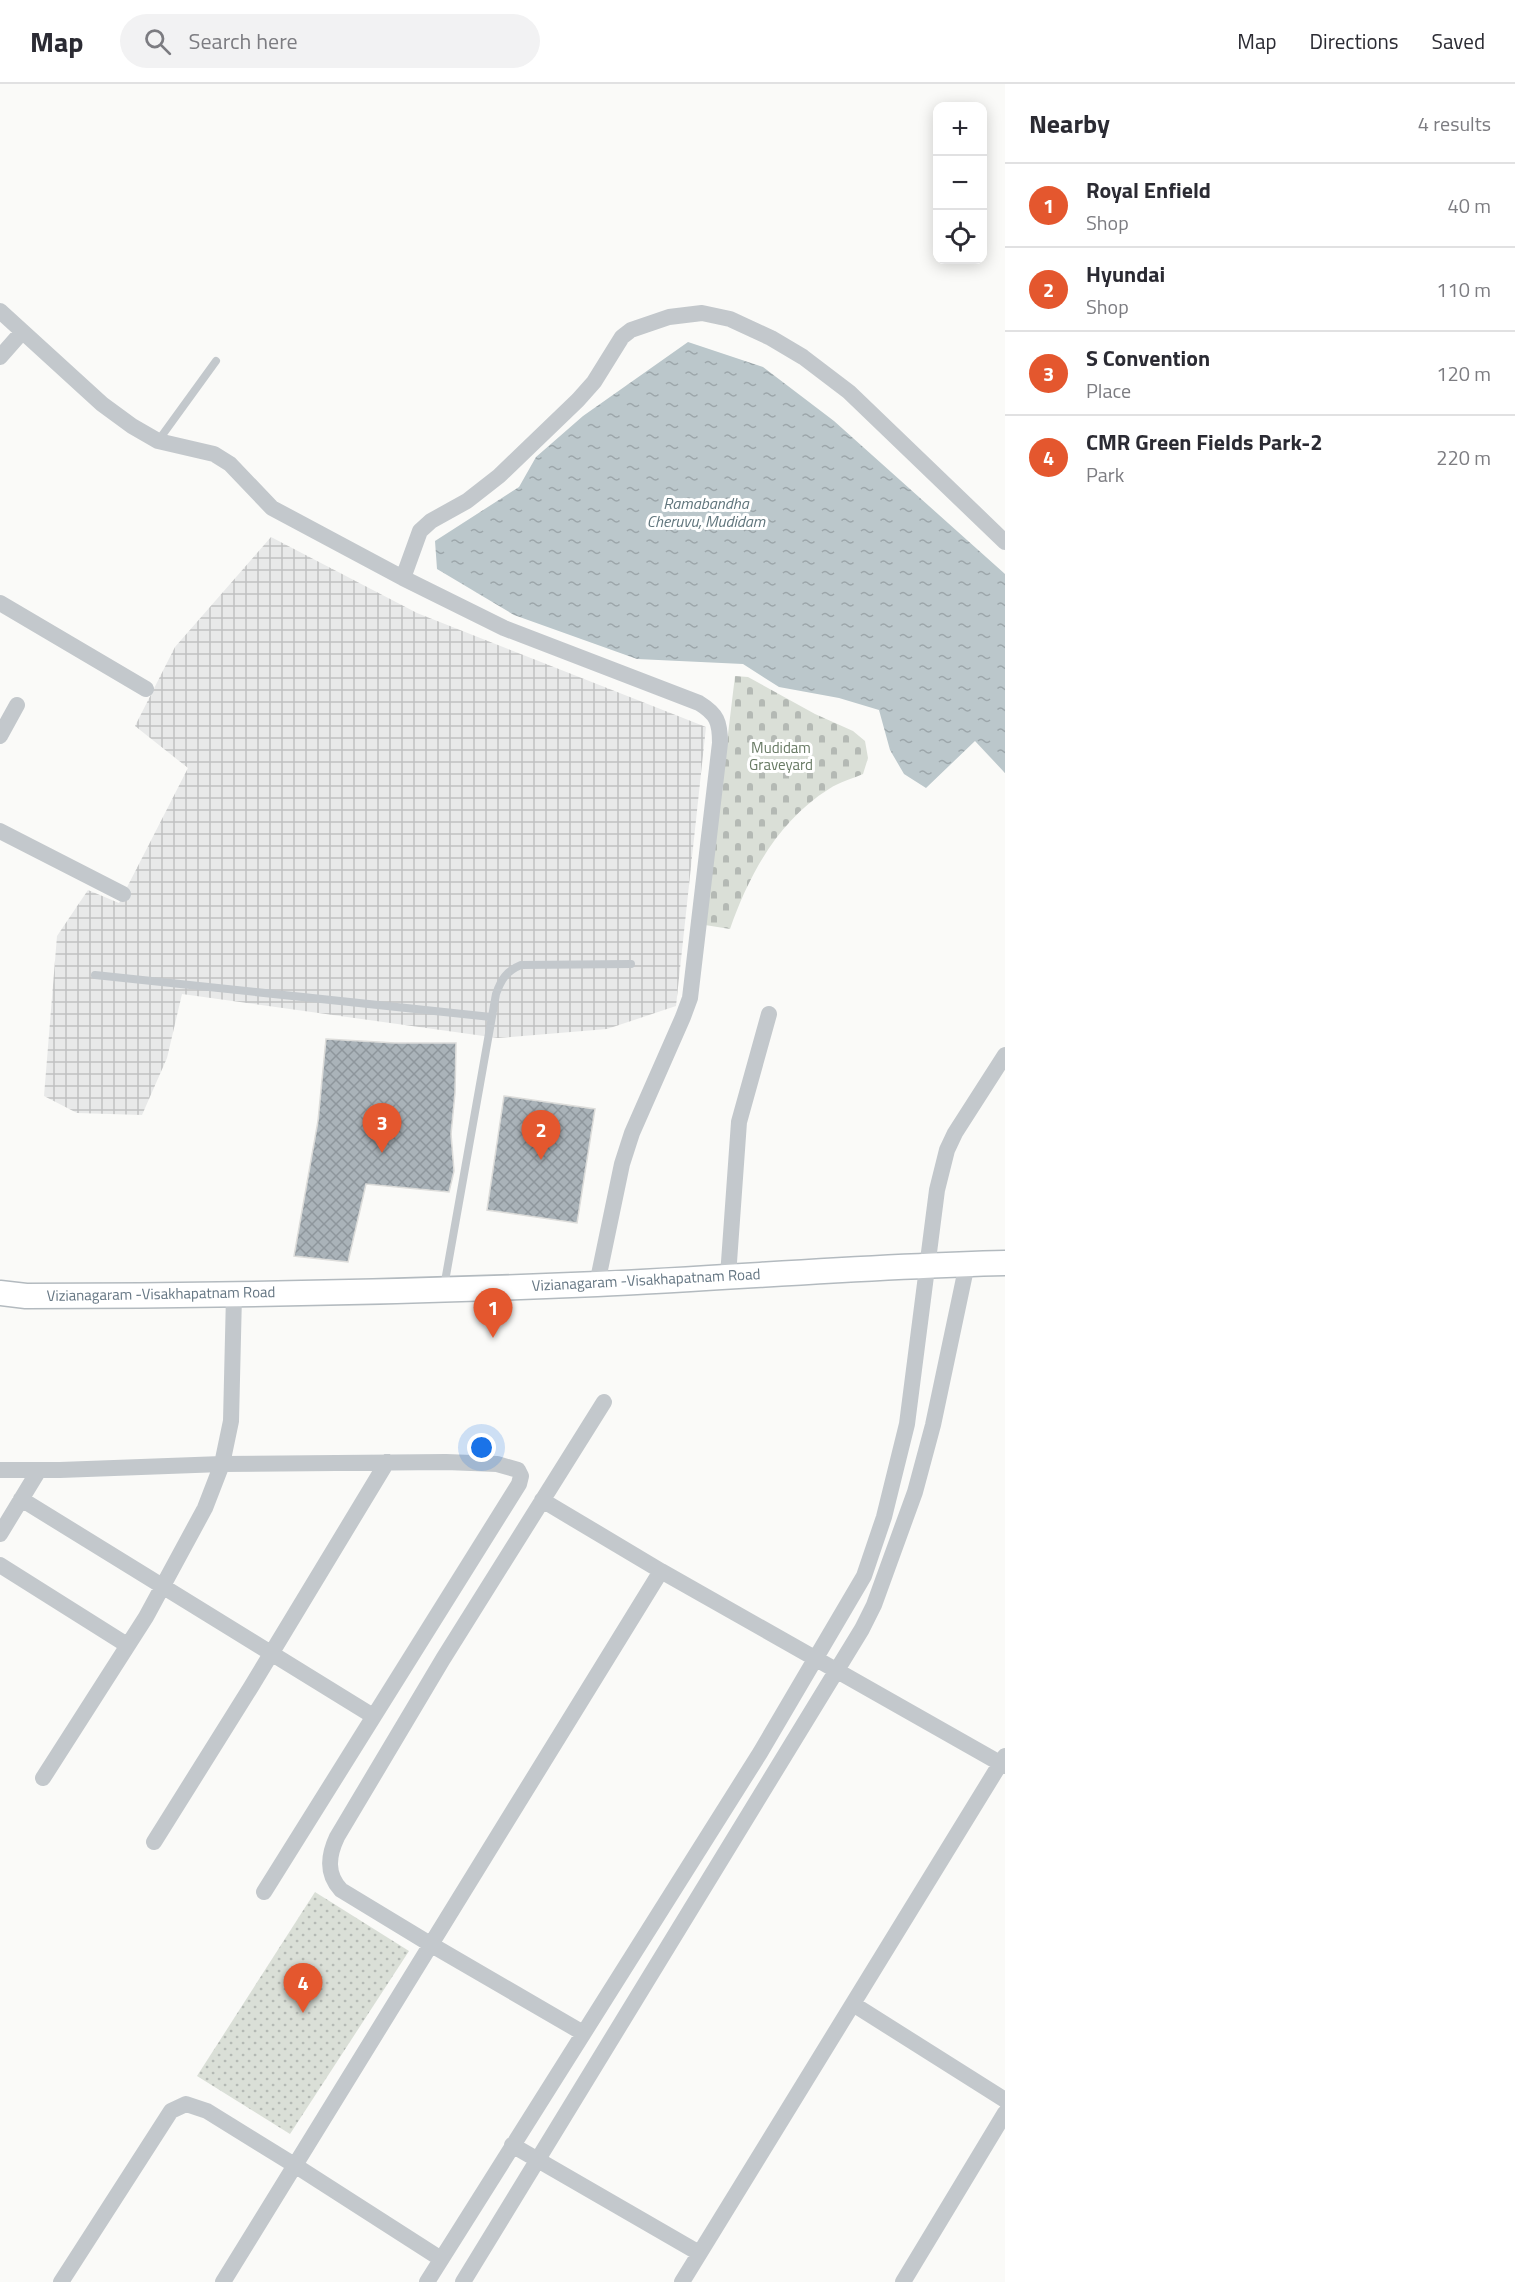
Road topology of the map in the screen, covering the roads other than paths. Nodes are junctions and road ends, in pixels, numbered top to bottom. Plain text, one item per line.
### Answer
1 (0, 311) edge
2 (22, 332) junction
3 (0, 357) edge
4 (216, 361) dead end
5 (158, 441) junction
6 (1005, 542) edge
7 (403, 578) junction
8 (0, 603) edge
9 (146, 689) dead end
10 (17, 705) dead end
11 (0, 736) edge
12 (0, 831) edge
13 (123, 894) dead end
14 (631, 964) dead end
15 (95, 975) dead end
16 (769, 1014) dead end
17 (492, 1017) junction
18 (1005, 1055) edge
19 (1005, 1263) edge
20 (967, 1264) junction
21 (929, 1265) junction
22 (728, 1276) junction
23 (597, 1284) junction
24 (444, 1288) junction
25 (0, 1293) edge
26 (234, 1294) junction
27 (604, 1402) dead end
28 (387, 1462) junction
29 (222, 1464) junction
30 (0, 1470) edge
31 (39, 1470) junction
32 (21, 1499) junction
33 (542, 1500) junction
34 (0, 1534) edge
35 (0, 1565) edge
36 (661, 1571) junction
37 (163, 1585) junction
38 (127, 1645) junction
39 (271, 1654) junction
40 (816, 1659) junction
41 (837, 1670) junction
42 (373, 1716) junction
43 (1003, 1762) edge
44 (43, 1778) dead end
45 (154, 1842) dead end
46 (264, 1892) dead end
47 (430, 1944) junction
48 (853, 2004) junction
49 (583, 2033) junction
50 (1005, 2100) edge
51 (1005, 2114) edge
52 (512, 2145) junction
53 (538, 2160) junction
54 (296, 2166) junction
55 (699, 2253) junction
56 (441, 2259) junction
57 (60, 2282) edge
58 (224, 2282) edge
59 (427, 2282) edge
60 (463, 2282) edge
61 (682, 2282) edge
62 (903, 2282) edge

1 - 2 street
2 - 3 street
2 - 5 street
4 - 5 lane
5 - 7 street
6 - 7 street
7 - 23 street
8 - 9 street
10 - 11 street
12 - 13 street
14 - 17 lane
15 - 17 lane
16 - 22 street
17 - 24 lane
18 - 21 street
19 - 20 main road, Vizianagaram -Visakhapatnam Road
20 - 21 main road, Vizianagaram -Visakhapatnam Road
20 - 41 street
21 - 22 main road, Vizianagaram -Visakhapatnam Road
21 - 40 street
22 - 23 main road, Vizianagaram -Visakhapatnam Road
23 - 24 main road, Vizianagaram -Visakhapatnam Road
24 - 26 main road, Vizianagaram -Visakhapatnam Road
25 - 26 main road, Vizianagaram -Visakhapatnam Road
26 - 29 street
27 - 33 street
28 - 29 street
28 - 39 street
28 - 42 street
29 - 31 street
29 - 37 street
30 - 31 street
31 - 32 street
32 - 34 street
32 - 37 street
33 - 36 street
33 - 47 street
35 - 38 street
36 - 40 street
36 - 47 street
37 - 38 street
37 - 39 street
38 - 44 street
39 - 42 street
39 - 45 street
40 - 41 street
40 - 49 street
41 - 43 street
41 - 53 street
42 - 46 street
43 - 48 street
47 - 49 street
47 - 54 street
48 - 50 street
48 - 55 street
49 - 52 street
51 - 62 street
52 - 53 street
52 - 56 street
53 - 55 street
53 - 60 street
54 - 56 street
54 - 57 street
54 - 58 street
55 - 61 street
56 - 59 street

